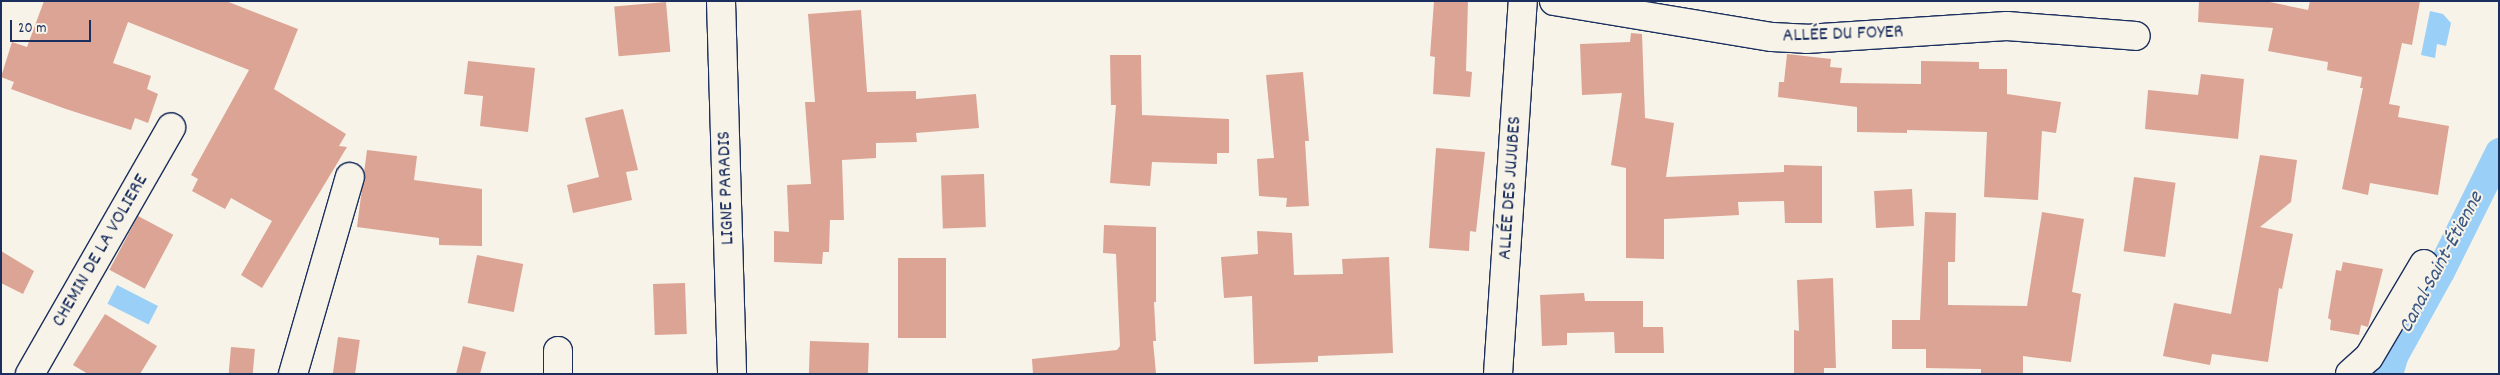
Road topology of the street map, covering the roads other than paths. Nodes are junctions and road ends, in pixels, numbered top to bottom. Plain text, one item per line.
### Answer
1 (721, 1) edge
2 (1523, 1) edge
3 (1554, 1) edge
4 (2136, 36) dead end
5 (171, 128) dead end
6 (350, 177) dead end
7 (2424, 264) dead end
8 (30, 374) edge
9 (293, 374) edge
10 (732, 374) edge
11 (1498, 374) edge
12 (2350, 374) edge

1 - 10 street, LIGNE PARADIS
2 - 11 street, ALLÉE DES JUJUBES
3 - 4 street, ALLÉE DU FOYER
5 - 8 street, CHEMIN DE LA VOLIERE
6 - 9 street
7 - 12 street

